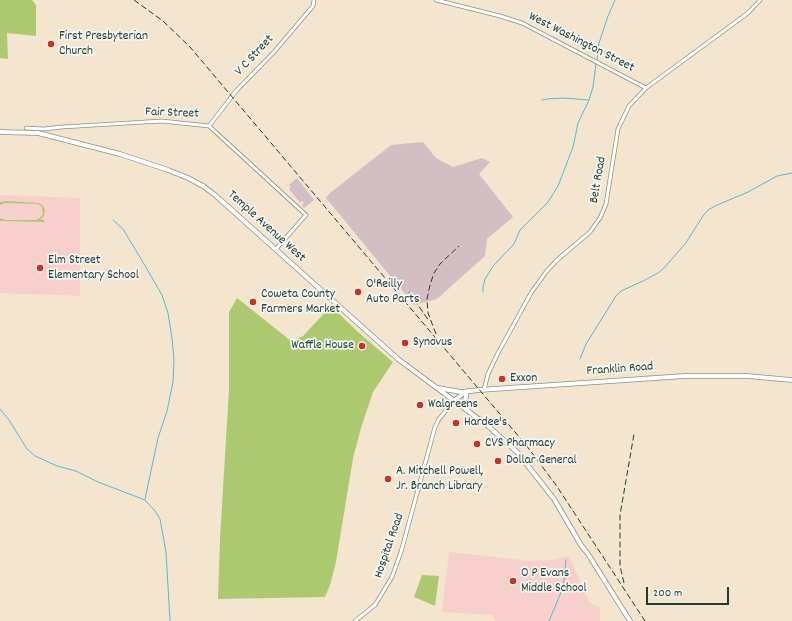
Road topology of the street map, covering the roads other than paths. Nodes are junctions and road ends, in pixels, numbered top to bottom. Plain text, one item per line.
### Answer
1 (314, 0) edge
2 (436, 0) edge
3 (760, 0) edge
4 (646, 88) junction
5 (209, 126) junction
6 (26, 128) dead end
7 (0, 132) edge
8 (276, 249) junction
9 (792, 380) edge
10 (436, 387) junction
11 (484, 390) junction
12 (467, 391) junction
13 (454, 401) junction
14 (468, 411) junction
15 (355, 621) edge
16 (630, 621) edge

1 - 5 street, V C Street
2 - 4 street, West Washington Street
3 - 4 street, Belt Road
4 - 11 street, Belt Road
5 - 6 street, Fair Street
5 - 8 street, Fair Street
7 - 8 main road, Temple Avenue West
8 - 10 main road, Temple Avenue West
9 - 11 main road, Franklin Road
10 - 12 main road, Franklin Road
10 - 13 main road, Temple Avenue West
11 - 12 main road, Franklin Road
12 - 13 main road
12 - 14 main road
13 - 14 main road, Temple Avenue West
13 - 15 street, Hospital Road
14 - 16 main road, Temple Avenue West

